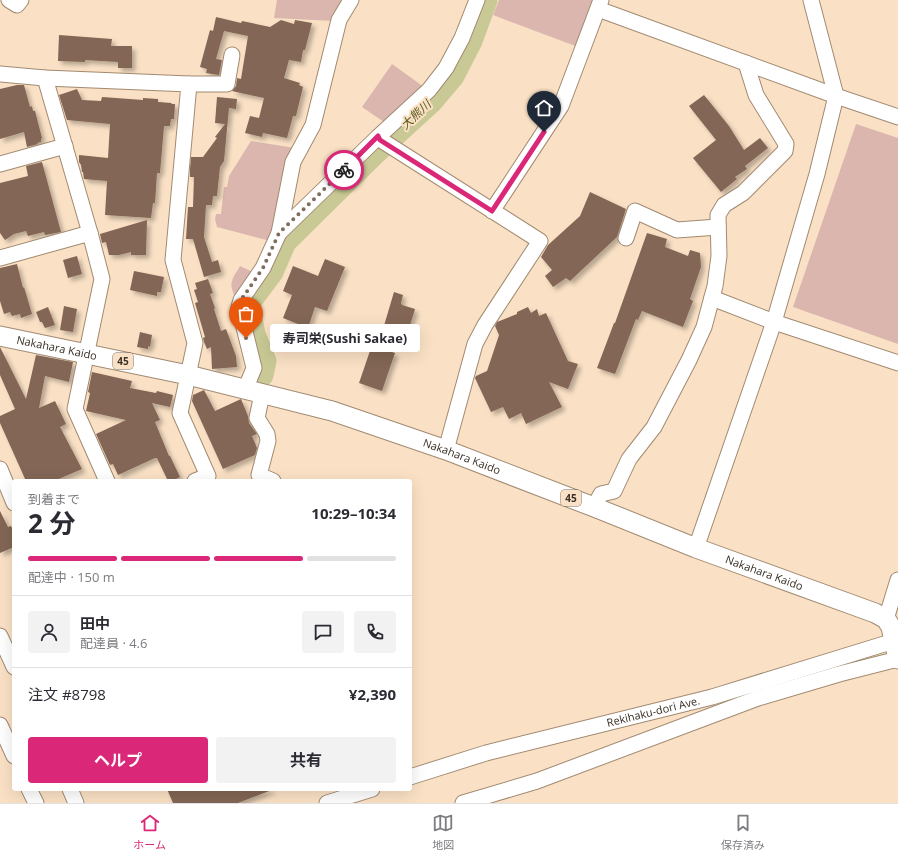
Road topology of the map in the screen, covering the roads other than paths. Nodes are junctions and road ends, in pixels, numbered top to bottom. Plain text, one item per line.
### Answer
1 (8, 0) edge
2 (21, 0) edge
3 (351, 0) edge
4 (477, 0) edge
5 (811, 0) edge
6 (600, 4) edge
7 (232, 54) dead end
8 (746, 63) junction
9 (0, 74) edge
10 (44, 78) junction
11 (189, 84) junction
12 (836, 96) junction
13 (898, 117) edge
14 (383, 141) junction
15 (65, 146) junction
16 (0, 164) edge
17 (492, 211) junction
18 (718, 227) junction
19 (90, 233) junction
20 (279, 233) junction
21 (626, 238) dead end
22 (0, 258) edge
23 (712, 298) junction
24 (774, 322) junction
25 (0, 336) edge
26 (86, 353) junction
27 (898, 363) edge
28 (188, 375) junction
29 (254, 392) junction
30 (446, 450) junction
31 (0, 469) edge
32 (106, 479) edge
33 (200, 479) edge
34 (268, 479) edge
35 (12, 498) edge
36 (594, 507) junction
37 (696, 548) junction
38 (898, 580) edge
39 (886, 619) junction
40 (0, 636) edge
41 (897, 647) edge
42 (12, 663) edge
43 (0, 725) edge
44 (12, 752) edge
45 (412, 776) edge
46 (30, 791) edge
47 (71, 791) edge
48 (366, 791) edge
49 (36, 803) edge
50 (76, 803) edge
51 (327, 803) edge
52 (463, 803) edge

1 - 2 street
3 - 20 street
4 - 14 street
5 - 12 street
6 - 8 street
6 - 17 street
7 - 11 street
8 - 12 street
8 - 18 street
9 - 10 street
10 - 11 street
10 - 15 street
11 - 28 street
12 - 13 street
12 - 24 street
14 - 17 street
14 - 20 street
15 - 16 street
15 - 19 street
17 - 30 street
18 - 21 street
18 - 23 street
19 - 22 street
19 - 26 street
20 - 29 street
23 - 24 street
23 - 36 street
24 - 27 street
24 - 37 street
25 - 26 main road, Nakahara Kaido / 45
26 - 28 main road, Nakahara Kaido / 45
26 - 32 street
28 - 29 main road, Nakahara Kaido / 45
28 - 33 street
29 - 30 main road, Nakahara Kaido / 45
29 - 34 street
30 - 36 main road, Nakahara Kaido / 45
31 - 35 street
36 - 37 main road, Nakahara Kaido / 45
37 - 39 main road, Nakahara Kaido / 45
38 - 39 street
39 - 41 main road
40 - 42 street
41 - 45 street, Rekihaku-dori Ave.
41 - 52 street, Rekihaku-dori Ave.
43 - 44 street
46 - 49 street
47 - 50 street
48 - 51 street

